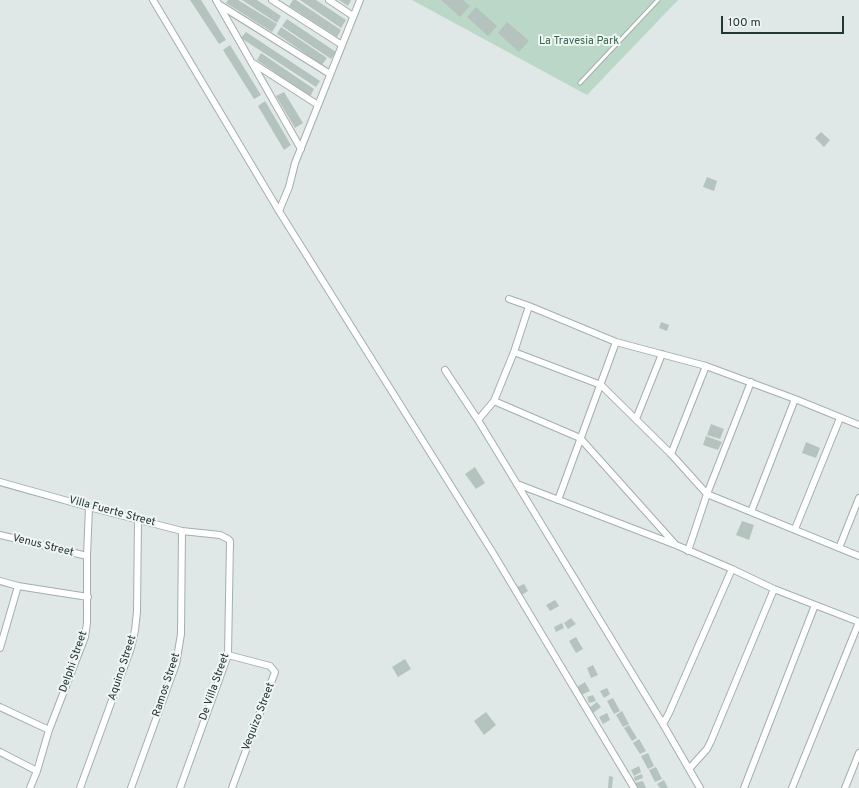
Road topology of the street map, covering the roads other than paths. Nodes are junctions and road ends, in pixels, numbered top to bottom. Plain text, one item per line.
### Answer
1 (153, 0) edge
2 (272, 0) edge
3 (330, 0) edge
4 (360, 0) edge
5 (655, 1) edge
6 (217, 2) edge
7 (353, 16) junction
8 (342, 45) junction
9 (252, 62) junction
10 (330, 74) junction
11 (580, 83) dead end
12 (318, 105) junction
13 (301, 149) junction
14 (279, 211) junction
15 (509, 299) dead end
16 (530, 306) junction
17 (616, 342) junction
18 (514, 352) junction
19 (662, 354) junction
20 (706, 366) junction
21 (445, 370) dead end
22 (751, 382) junction
23 (601, 385) junction
24 (795, 399) junction
25 (494, 401) junction
26 (840, 418) junction
27 (636, 419) junction
28 (478, 420) junction
29 (859, 426) edge
30 (580, 438) junction
31 (671, 454) junction
32 (0, 482) edge
33 (517, 484) junction
34 (707, 494) junction
35 (859, 498) edge
36 (558, 500) junction
37 (89, 507) junction
38 (751, 512) junction
39 (138, 519) junction
40 (795, 530) junction
41 (182, 531) junction
42 (0, 535) edge
43 (224, 537) joint
44 (676, 545) junction
45 (840, 548) junction
46 (688, 551) junction
47 (87, 556) junction
48 (859, 556) edge
49 (732, 568) junction
50 (0, 580) edge
51 (18, 586) junction
52 (774, 589) junction
53 (88, 597) junction
54 (815, 604) junction
55 (859, 622) edge
56 (0, 648) edge
57 (228, 655) junction
58 (0, 707) edge
59 (663, 724) junction
60 (49, 730) junction
61 (0, 752) edge
62 (859, 753) edge
63 (688, 769) junction
64 (37, 771) junction
65 (30, 788) edge
66 (80, 788) edge
67 (131, 788) edge
68 (180, 788) edge
69 (232, 788) edge
70 (634, 788) edge
71 (700, 788) edge
72 (744, 788) edge
73 (792, 788) edge
74 (845, 788) edge

1 - 14 street
2 - 8 street
3 - 7 street
4 - 7 street
5 - 11 lane
6 - 9 street
6 - 10 street
7 - 8 street
8 - 10 street
9 - 12 street
9 - 13 street
10 - 12 street
12 - 13 street
13 - 14 street
14 - 70 street
15 - 16 street
16 - 17 street
16 - 18 street
17 - 19 street
17 - 23 street
18 - 23 street
18 - 25 street
19 - 20 street
19 - 27 street
20 - 22 street
20 - 31 street
21 - 28 street
22 - 24 street
22 - 34 street
23 - 27 street
23 - 30 street
24 - 26 street
24 - 38 street
25 - 28 street
25 - 30 street
26 - 29 street
26 - 40 street
27 - 31 street
28 - 33 street
30 - 36 street
30 - 44 street
31 - 34 street
32 - 37 street, Villa Fuerte Street
33 - 36 street
33 - 59 street
34 - 38 street
34 - 46 street
35 - 45 street
36 - 44 street
37 - 39 street, Villa Fuerte Street
37 - 47 street, Delphi Street
38 - 40 street
39 - 41 street, Villa Fuerte Street
39 - 66 street, Aquino Street
40 - 45 street
41 - 43 street, Villa Fuerte Street
41 - 67 street, Ramos Street
42 - 47 street, Venus Street
43 - 57 street, De Villa Street
44 - 46 street
45 - 48 street
46 - 49 street
47 - 53 street, Delphi Street
49 - 52 street
49 - 59 street
50 - 51 street
51 - 53 street
51 - 56 street
52 - 54 street
52 - 63 street
53 - 60 street, Delphi Street
54 - 55 street
54 - 72 street
55 - 73 street
57 - 68 street, De Villa Street
57 - 69 street, Vequizo Street
58 - 60 street
59 - 63 street
60 - 64 street, Delphi Street
61 - 64 street
62 - 74 street
63 - 71 street
64 - 65 street, Delphi Street

